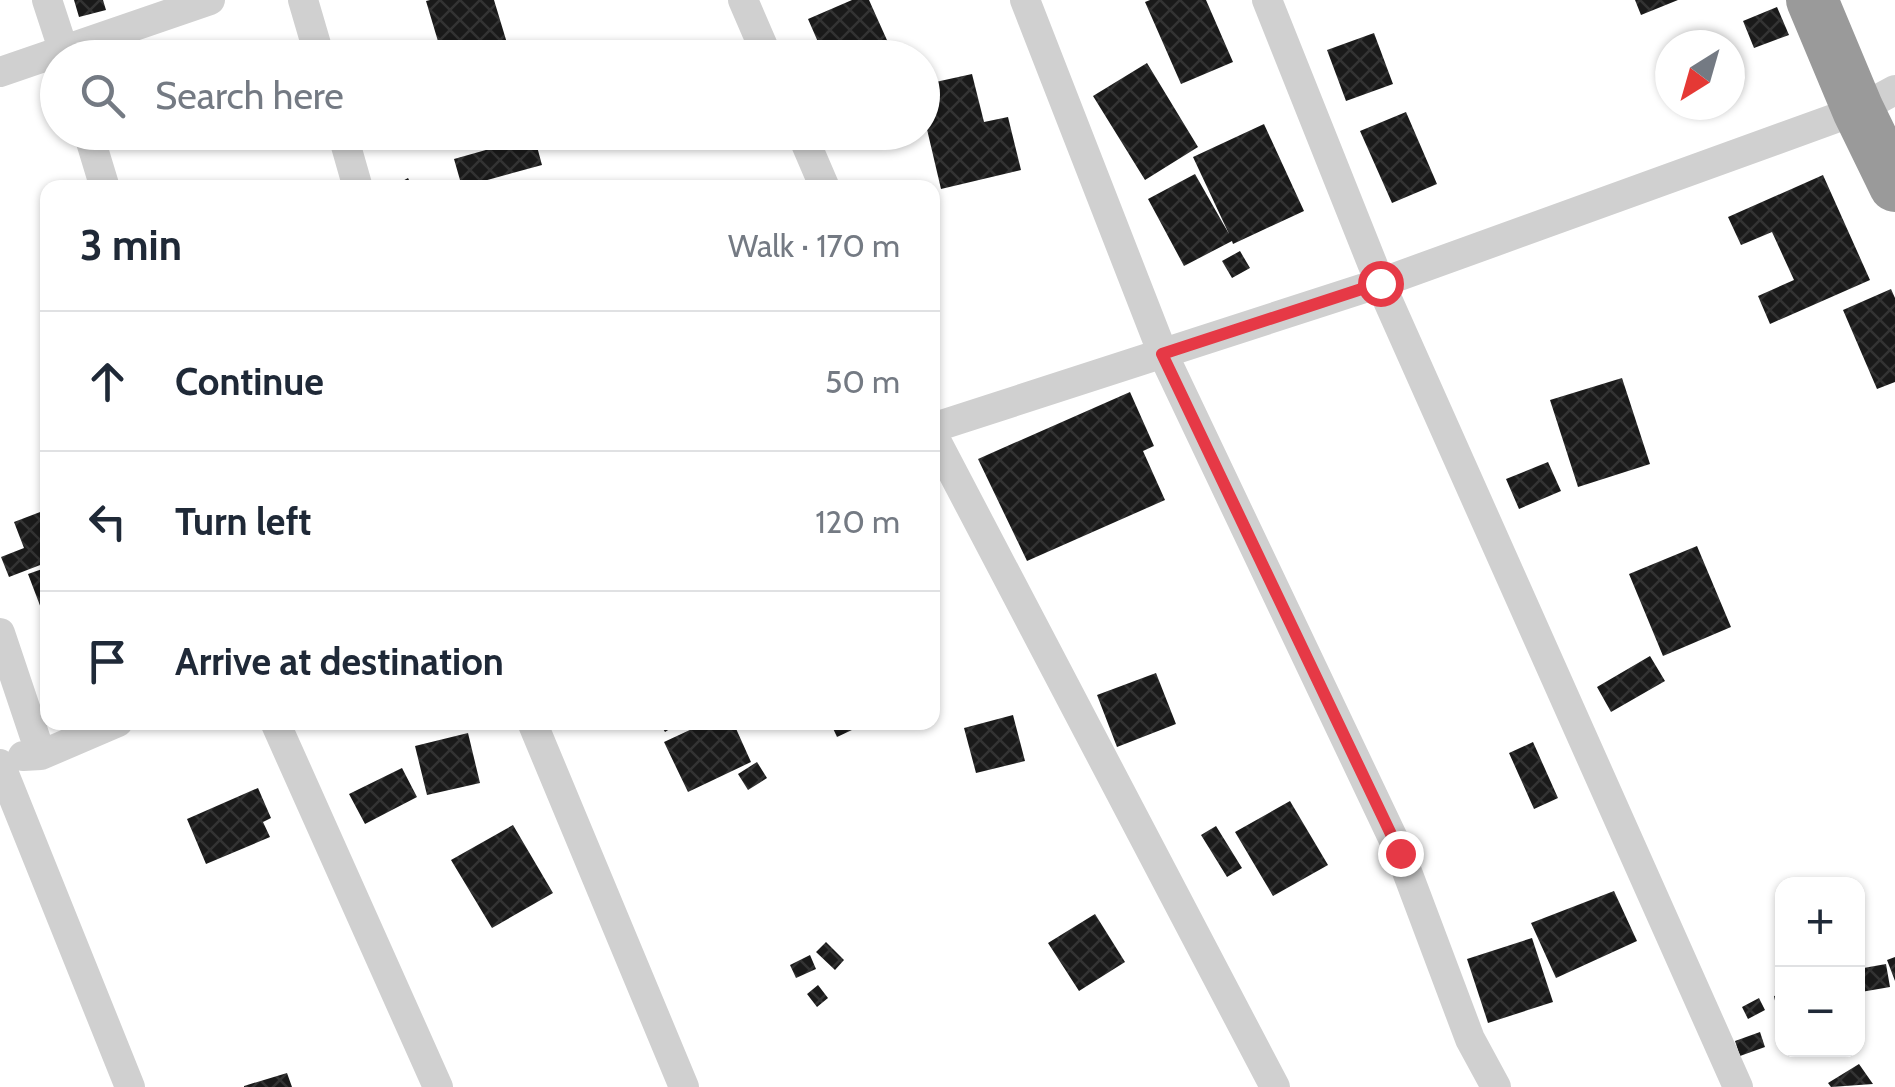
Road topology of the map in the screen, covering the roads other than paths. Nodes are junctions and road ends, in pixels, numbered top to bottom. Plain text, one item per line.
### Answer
1 (46, 0) edge
2 (210, 0) edge
3 (303, 0) edge
4 (743, 0) edge
5 (1025, 0) edge
6 (1267, 0) edge
7 (1812, 0) edge
8 (60, 40) edge
9 (105, 40) edge
10 (315, 40) edge
11 (760, 40) edge
12 (40, 62) edge
13 (0, 72) edge
14 (1876, 100) edge
15 (93, 150) edge
16 (347, 150) edge
17 (809, 150) edge
18 (103, 180) edge
19 (356, 180) edge
20 (822, 180) edge
21 (1895, 186) edge
22 (1380, 283) junction
23 (1162, 354) junction
24 (940, 427) edge
25 (940, 445) edge
26 (0, 633) edge
27 (100, 730) edge
28 (278, 730) edge
29 (535, 730) edge
30 (41, 756) junction
31 (0, 761) edge
32 (130, 1087) edge
33 (438, 1087) edge
34 (684, 1087) edge
35 (1275, 1087) edge
36 (1496, 1087) edge
37 (1738, 1087) edge

1 - 8 street
2 - 9 street
3 - 10 street
4 - 11 street
5 - 23 street
6 - 22 street
7 - 14 highway
12 - 13 street
14 - 21 highway
14 - 22 street
15 - 18 street
16 - 19 street
17 - 20 street
22 - 23 street
22 - 37 street
23 - 24 street
23 - 36 street
25 - 35 street
26 - 30 street
27 - 30 street
28 - 33 street
29 - 34 street
30 - 31 street
31 - 32 street

